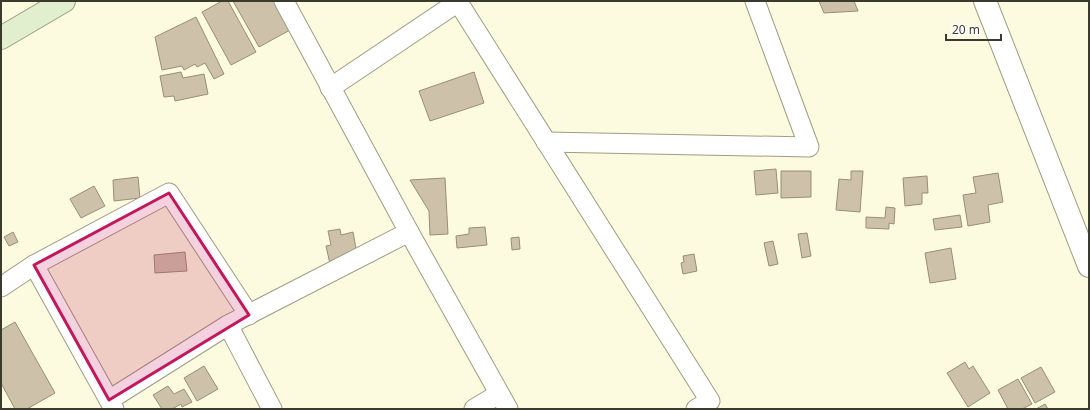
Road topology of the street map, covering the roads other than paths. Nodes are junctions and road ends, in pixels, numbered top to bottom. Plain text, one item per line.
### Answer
1 (64, 1) edge
2 (284, 1) edge
3 (755, 1) edge
4 (985, 1) edge
5 (459, 2) edge
6 (1, 38) edge
7 (330, 88) junction
8 (546, 142) junction
9 (408, 232) junction
10 (34, 265) junction
11 (1089, 266) edge
12 (1, 287) edge
13 (249, 315) junction
14 (228, 325) junction
15 (503, 401) edge
16 (112, 405) edge
17 (272, 409) edge
18 (474, 409) edge
19 (696, 409) edge

1 - 6 main road
2 - 7 street
3 - 8 street
4 - 11 street
5 - 7 street
5 - 8 street
7 - 9 street
8 - 19 street
9 - 13 street
9 - 15 street
10 - 12 street
10 - 13 street
10 - 16 street
13 - 14 street
14 - 16 street
14 - 17 street
15 - 18 street

